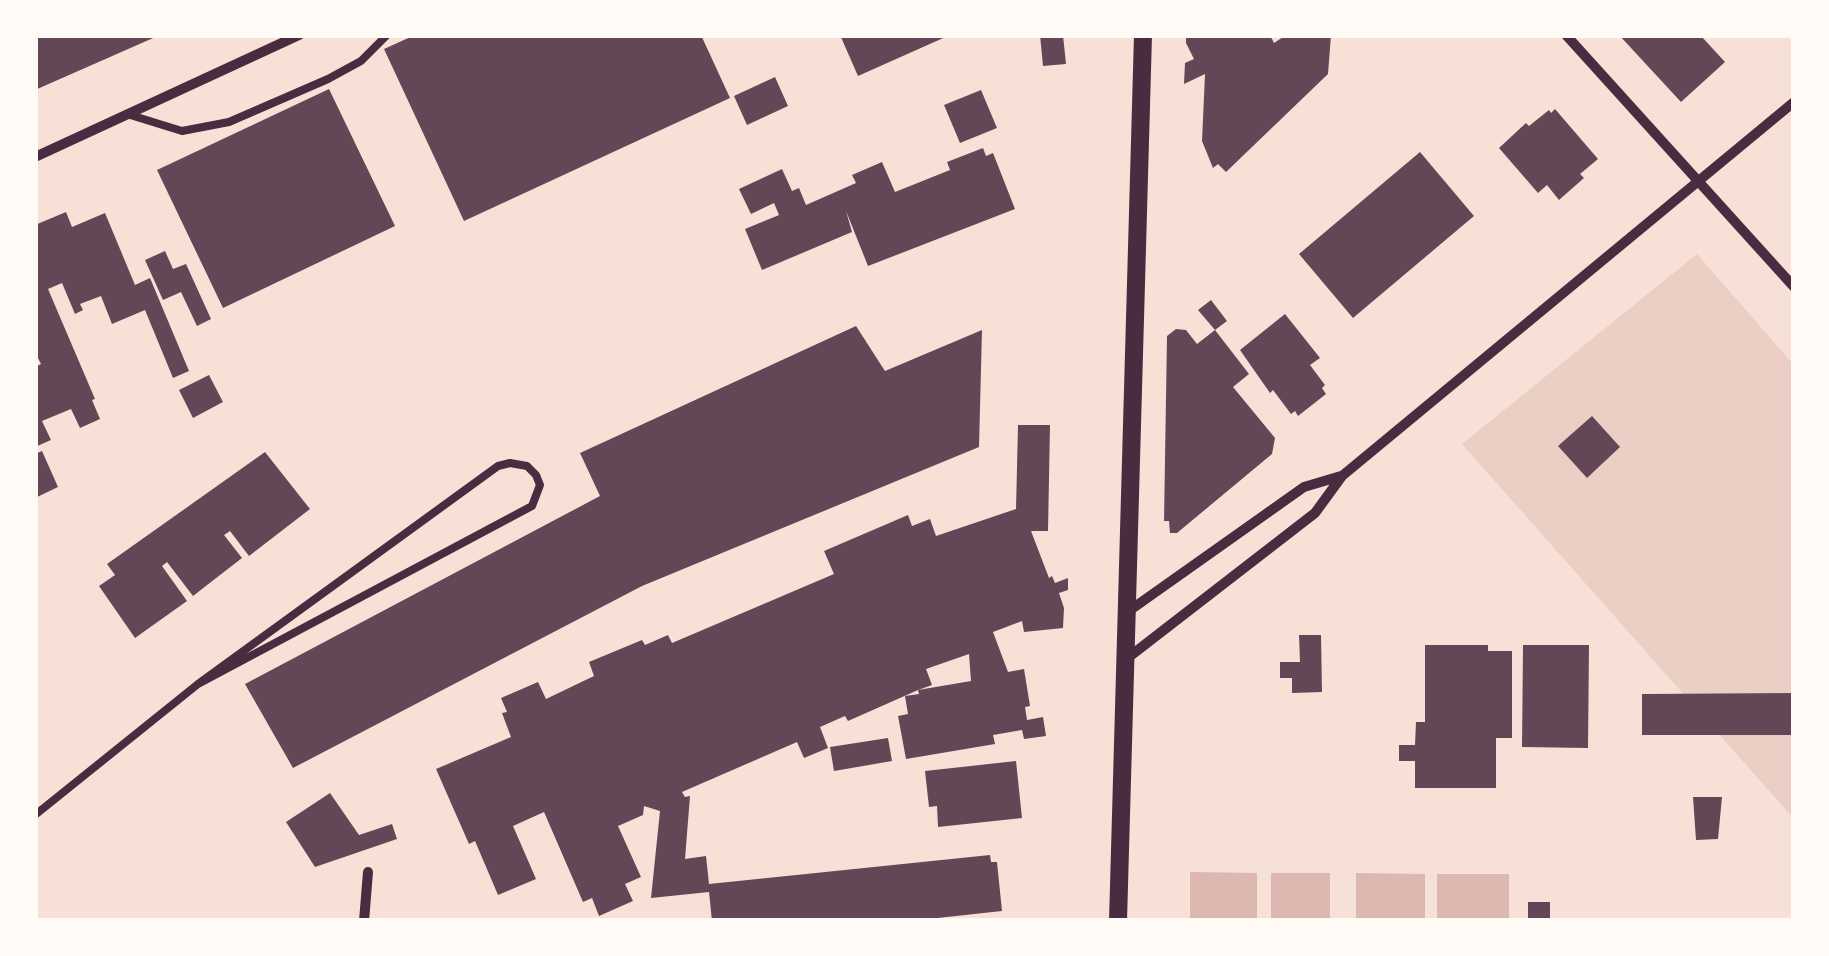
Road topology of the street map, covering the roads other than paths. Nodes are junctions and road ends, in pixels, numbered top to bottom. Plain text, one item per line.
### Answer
1 (299, 35) edge
2 (388, 35) edge
3 (1143, 35) edge
4 (1566, 35) edge
5 (1794, 102) edge
6 (127, 114) junction
7 (35, 157) edge
8 (1697, 180) junction
9 (1794, 287) edge
10 (1342, 476) junction
11 (1126, 613) junction
12 (1125, 660) junction
13 (198, 684) junction
14 (35, 815) edge
15 (368, 872) dead end
16 (364, 921) edge
17 (1118, 921) edge

1 - 6 street
2 - 6 lane
3 - 11 street
4 - 8 street
5 - 8 street
6 - 7 street
8 - 9 street
8 - 10 street
10 - 11 street
10 - 12 street
11 - 12 street
12 - 17 street
13 - 13 lane
13 - 14 lane
15 - 16 street

